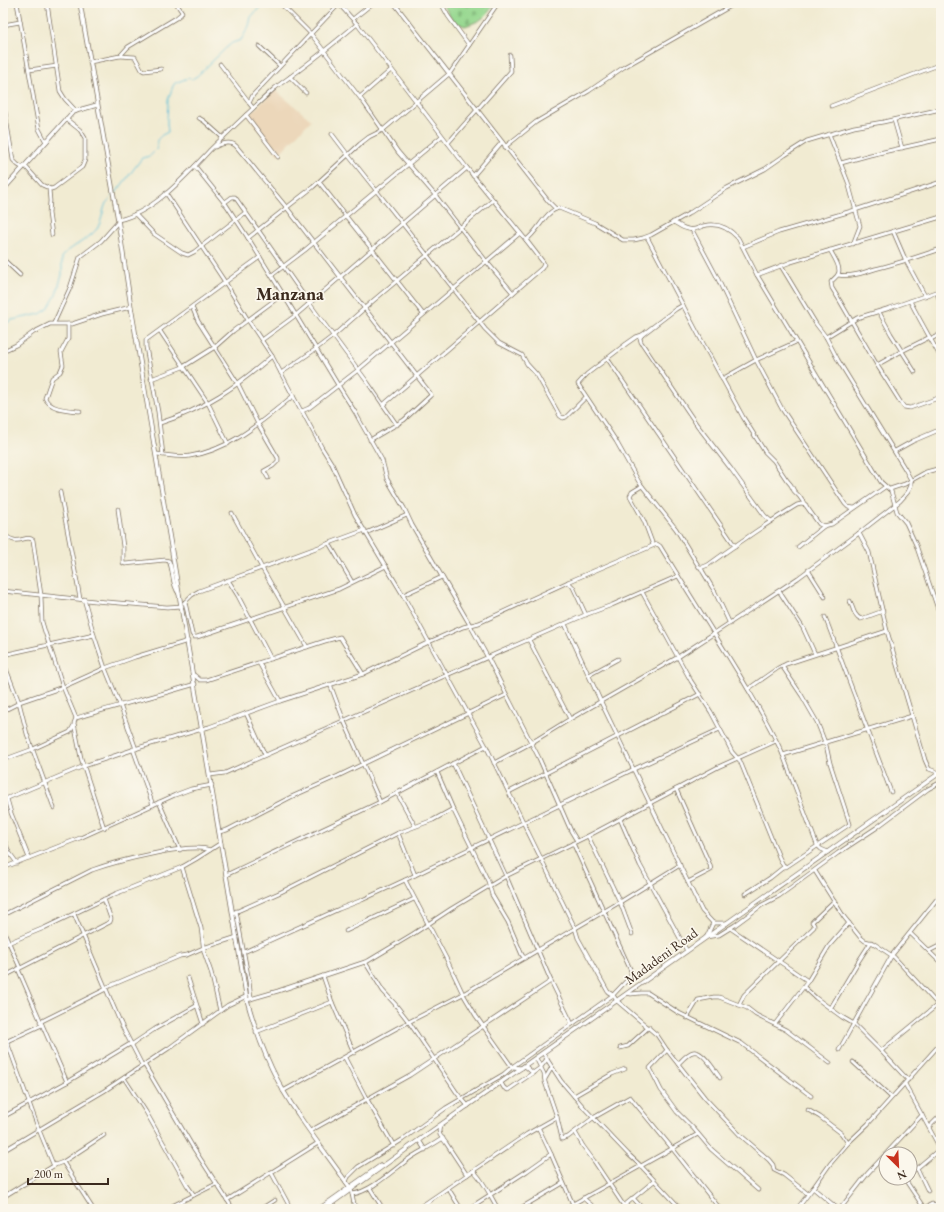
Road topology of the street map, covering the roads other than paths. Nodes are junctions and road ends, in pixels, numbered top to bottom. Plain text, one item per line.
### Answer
1 (17, 3) edge
2 (47, 3) edge
3 (80, 3) edge
4 (176, 3) edge
5 (338, 3) edge
6 (373, 3) edge
7 (394, 3) edge
8 (441, 3) edge
9 (498, 3) edge
10 (736, 3) edge
11 (282, 5) dead end
12 (353, 19) junction
13 (20, 22) junction
14 (357, 24) junction
15 (3, 25) edge
16 (310, 34) junction
17 (469, 45) junction
18 (259, 46) dead end
19 (324, 51) junction
20 (510, 55) dead end
21 (120, 56) junction
22 (90, 62) junction
23 (220, 64) dead end
24 (941, 64) edge
25 (57, 66) junction
26 (280, 66) junction
27 (161, 69) dead end
28 (28, 70) junction
29 (391, 70) junction
30 (450, 73) junction
31 (290, 77) junction
32 (306, 93) dead end
33 (360, 97) junction
34 (3, 100) edge
35 (416, 102) junction
36 (249, 103) junction
37 (97, 105) junction
38 (831, 106) dead end
39 (253, 108) junction
40 (477, 109) junction
41 (941, 109) edge
42 (76, 111) junction
43 (246, 115) junction
44 (198, 118) dead end
45 (66, 119) junction
46 (894, 120) junction
47 (383, 130) junction
48 (332, 134) dead end
49 (829, 134) junction
50 (442, 136) junction
51 (223, 138) junction
52 (941, 139) edge
53 (46, 142) junction
54 (502, 142) junction
55 (448, 143) junction
56 (505, 147) junction
57 (212, 148) junction
58 (902, 148) junction
59 (348, 155) junction
60 (278, 157) dead end
61 (841, 163) junction
62 (408, 164) junction
63 (195, 166) junction
64 (24, 167) junction
65 (467, 168) junction
66 (473, 176) junction
67 (319, 182) junction
68 (941, 182) edge
69 (49, 189) junction
70 (3, 190) edge
71 (376, 190) junction
72 (166, 194) junction
73 (435, 195) junction
74 (493, 200) junction
75 (224, 203) junction
76 (287, 208) junction
77 (556, 209) junction
78 (855, 210) junction
79 (246, 212) junction
80 (135, 214) junction
81 (345, 216) junction
82 (941, 217) edge
83 (236, 219) junction
84 (118, 221) junction
85 (674, 222) junction
86 (402, 223) junction
87 (462, 228) junction
88 (259, 230) junction
89 (692, 230) junction
90 (893, 231) junction
91 (520, 233) junction
92 (52, 235) dead end
93 (647, 237) junction
94 (248, 238) junction
95 (526, 240) junction
96 (314, 242) junction
97 (853, 244) junction
98 (201, 246) junction
99 (743, 247) junction
100 (941, 249) edge
101 (371, 250) junction
102 (830, 250) junction
103 (427, 256) junction
104 (260, 257) junction
105 (3, 259) edge
106 (486, 261) junction
107 (906, 261) junction
108 (284, 266) junction
109 (780, 266) junction
110 (20, 275) dead end
111 (272, 275) junction
112 (757, 275) junction
113 (838, 275) junction
114 (340, 277) junction
115 (397, 281) junction
116 (225, 282) junction
117 (454, 289) junction
118 (941, 290) edge
119 (936, 292) junction
120 (513, 293) junction
121 (283, 294) junction
122 (925, 296) junction
123 (910, 301) junction
124 (941, 302) edge
125 (309, 303) junction
126 (683, 305) junction
127 (131, 307) junction
128 (192, 307) junction
129 (365, 308) junction
130 (879, 312) junction
131 (423, 314) junction
132 (296, 315) junction
133 (248, 320) junction
134 (851, 321) junction
135 (479, 322) junction
136 (54, 323) junction
137 (68, 324) junction
138 (160, 331) junction
139 (941, 334) edge
140 (642, 335) junction
141 (333, 336) junction
142 (826, 337) junction
143 (930, 338) junction
144 (262, 340) junction
145 (391, 342) junction
146 (796, 342) junction
147 (215, 347) junction
148 (316, 349) junction
149 (3, 351) edge
150 (902, 351) junction
151 (272, 356) junction
152 (607, 358) junction
153 (941, 358) edge
154 (756, 360) junction
155 (877, 365) junction
156 (184, 368) junction
157 (358, 370) junction
158 (915, 372) dead end
159 (281, 373) junction
160 (417, 375) junction
161 (151, 379) junction
162 (722, 379) junction
163 (238, 384) junction
164 (338, 386) junction
165 (294, 396) junction
166 (586, 397) junction
167 (941, 397) edge
168 (208, 403) junction
169 (383, 405) junction
170 (80, 411) dead end
171 (302, 411) junction
172 (160, 423) junction
173 (258, 424) junction
174 (397, 424) junction
175 (941, 429) edge
176 (370, 440) junction
177 (228, 444) junction
178 (895, 450) junction
179 (157, 454) junction
180 (163, 454) junction
181 (941, 468) edge
182 (268, 478) dead end
183 (911, 480) junction
184 (642, 486) junction
185 (885, 487) junction
186 (890, 489) junction
187 (60, 492) dead end
188 (806, 505) junction
189 (895, 506) junction
190 (854, 508) junction
191 (118, 509) dead end
192 (232, 513) dead end
193 (407, 515) junction
194 (771, 520) junction
195 (824, 526) junction
196 (366, 532) junction
197 (859, 533) junction
198 (3, 534) edge
199 (329, 543) junction
200 (653, 545) junction
201 (735, 546) junction
202 (798, 547) dead end
203 (386, 566) junction
204 (262, 568) junction
205 (701, 568) junction
206 (808, 570) junction
207 (678, 576) junction
208 (442, 577) junction
209 (228, 580) junction
210 (352, 582) junction
211 (568, 582) junction
212 (779, 590) junction
213 (3, 591) edge
214 (642, 592) junction
215 (41, 595) junction
216 (180, 595) junction
217 (403, 595) junction
218 (825, 597) dead end
219 (80, 599) junction
220 (84, 599) junction
221 (850, 601) dead end
222 (183, 604) junction
223 (284, 608) junction
224 (883, 611) junction
225 (586, 615) junction
226 (824, 616) dead end
227 (941, 618) edge
228 (250, 620) junction
229 (565, 624) junction
230 (730, 624) junction
231 (470, 625) junction
232 (887, 631) junction
233 (714, 634) junction
234 (94, 635) junction
235 (529, 640) junction
236 (188, 641) junction
237 (429, 642) junction
238 (48, 645) junction
239 (307, 647) junction
240 (836, 648) junction
241 (815, 654) junction
242 (3, 655) edge
243 (678, 657) junction
244 (488, 658) junction
245 (618, 659) dead end
246 (271, 660) junction
247 (3, 661) edge
248 (259, 663) junction
249 (782, 666) junction
250 (105, 668) junction
251 (363, 674) junction
252 (194, 675) junction
253 (447, 675) junction
254 (589, 675) junction
255 (195, 684) junction
256 (330, 684) junction
257 (63, 687) junction
258 (748, 689) junction
259 (700, 694) junction
260 (506, 695) junction
261 (280, 701) junction
262 (601, 702) junction
263 (19, 703) junction
264 (120, 705) junction
265 (3, 711) edge
266 (246, 713) junction
267 (468, 713) junction
268 (912, 716) junction
269 (76, 718) junction
270 (570, 719) junction
271 (344, 721) junction
272 (74, 726) junction
273 (202, 729) junction
274 (720, 729) junction
275 (867, 729) junction
276 (618, 736) junction
277 (776, 741) junction
278 (824, 742) junction
279 (532, 743) junction
280 (486, 746) junction
281 (33, 749) junction
282 (134, 749) junction
283 (265, 755) junction
284 (783, 755) junction
285 (738, 757) junction
286 (3, 760) edge
287 (453, 763) junction
288 (494, 763) junction
289 (363, 764) junction
290 (84, 766) junction
291 (634, 769) junction
292 (437, 772) junction
293 (941, 772) edge
294 (546, 773) junction
295 (210, 775) junction
296 (44, 782) junction
297 (941, 782) edge
298 (212, 785) junction
299 (676, 789) junction
300 (509, 792) junction
301 (891, 792) dead end
302 (396, 793) junction
303 (7, 799) junction
304 (3, 800) edge
305 (159, 802) junction
306 (380, 802) junction
307 (651, 803) junction
308 (153, 805) junction
309 (560, 805) junction
310 (54, 808) dead end
311 (453, 809) junction
312 (620, 819) junction
313 (524, 822) junction
314 (415, 826) junction
315 (104, 828) junction
316 (219, 832) junction
317 (398, 833) junction
318 (588, 836) junction
319 (3, 837) edge
320 (488, 839) junction
321 (577, 841) junction
322 (221, 843) junction
323 (573, 843) junction
324 (818, 846) junction
325 (471, 848) junction
326 (180, 850) junction
327 (210, 850) junction
328 (828, 852) junction
329 (29, 858) junction
330 (541, 858) junction
331 (17, 863) junction
332 (680, 865) junction
333 (785, 866) junction
334 (182, 867) junction
335 (3, 868) edge
336 (815, 871) junction
337 (226, 875) junction
338 (415, 876) junction
339 (506, 876) junction
340 (405, 880) junction
341 (688, 882) junction
342 (651, 883) junction
343 (489, 886) junction
344 (745, 894) dead end
345 (941, 894) edge
346 (104, 899) junction
347 (414, 899) junction
348 (834, 901) junction
349 (620, 902) junction
350 (604, 911) junction
351 (234, 912) junction
352 (74, 914) junction
353 (3, 915) edge
354 (713, 923) junction
355 (727, 923) junction
356 (849, 923) junction
357 (428, 924) junction
358 (575, 928) junction
359 (730, 928) junction
360 (3, 929) edge
361 (346, 931) dead end
362 (910, 933) junction
363 (632, 934) dead end
364 (84, 936) junction
365 (237, 937) junction
366 (706, 937) junction
367 (9, 942) junction
368 (871, 942) junction
369 (3, 945) edge
370 (941, 945) edge
371 (203, 948) junction
372 (537, 951) junction
373 (687, 951) junction
374 (929, 951) junction
375 (244, 952) junction
376 (892, 955) junction
377 (525, 958) junction
378 (365, 962) junction
379 (779, 962) junction
380 (941, 963) edge
381 (19, 969) junction
382 (322, 976) junction
383 (3, 977) edge
384 (188, 978) dead end
385 (551, 980) junction
386 (808, 981) junction
387 (105, 988) junction
388 (804, 988) junction
389 (628, 993) junction
390 (463, 994) junction
391 (613, 995) junction
392 (248, 998) junction
393 (617, 1001) junction
394 (332, 1002) junction
395 (940, 1003) edge
396 (739, 1005) junction
397 (196, 1006) junction
398 (830, 1008) junction
399 (941, 1008) edge
400 (220, 1011) junction
401 (687, 1018) junction
402 (409, 1022) junction
403 (41, 1023) junction
404 (203, 1024) junction
405 (572, 1024) junction
406 (775, 1024) junction
407 (854, 1024) junction
408 (483, 1026) junction
409 (649, 1027) junction
410 (256, 1032) junction
411 (5, 1043) edge
412 (131, 1044) junction
413 (941, 1044) edge
414 (620, 1048) dead end
415 (667, 1050) junction
416 (839, 1050) dead end
417 (880, 1051) junction
418 (354, 1053) junction
419 (543, 1054) junction
420 (345, 1058) junction
421 (536, 1058) junction
422 (547, 1059) junction
423 (433, 1060) junction
424 (853, 1062) dead end
425 (830, 1063) dead end
426 (678, 1064) junction
427 (143, 1065) junction
428 (512, 1067) junction
429 (524, 1067) junction
430 (552, 1067) junction
431 (540, 1068) junction
432 (625, 1069) dead end
433 (533, 1073) junction
434 (509, 1077) junction
435 (124, 1078) junction
436 (720, 1078) dead end
437 (545, 1079) junction
438 (908, 1080) junction
439 (67, 1082) junction
440 (501, 1083) junction
441 (904, 1084) junction
442 (284, 1091) junction
443 (574, 1096) junction
444 (811, 1096) dead end
445 (891, 1097) junction
446 (461, 1098) junction
447 (367, 1099) junction
448 (29, 1103) junction
449 (468, 1106) junction
450 (808, 1110) dead end
451 (922, 1115) junction
452 (941, 1115) edge
453 (557, 1116) junction
454 (3, 1117) edge
455 (593, 1118) junction
456 (440, 1126) junction
457 (538, 1127) junction
458 (929, 1127) junction
459 (38, 1130) junction
460 (310, 1131) junction
461 (575, 1132) junction
462 (698, 1134) junction
463 (104, 1135) dead end
464 (443, 1138) junction
465 (419, 1140) junction
466 (318, 1143) junction
467 (848, 1143) junction
468 (394, 1146) junction
469 (672, 1148) junction
470 (941, 1149) edge
471 (425, 1150) junction
472 (3, 1151) edge
473 (551, 1154) junction
474 (63, 1162) junction
475 (55, 1165) junction
476 (641, 1166) junction
477 (918, 1167) edge
478 (918, 1170) edge
479 (473, 1171) junction
480 (271, 1172) junction
481 (467, 1175) junction
482 (654, 1181) junction
483 (346, 1182) junction
484 (563, 1182) junction
485 (609, 1183) junction
486 (216, 1184) junction
487 (909, 1186) edge
488 (350, 1188) junction
489 (370, 1188) junction
490 (448, 1188) junction
491 (813, 1188) junction
492 (758, 1190) dead end
493 (928, 1191) dead end
494 (352, 1194) junction
495 (808, 1194) junction
496 (194, 1195) junction
497 (490, 1196) junction
498 (3, 1197) edge
499 (583, 1198) junction
500 (633, 1198) junction
501 (227, 1200) junction
502 (275, 1200) dead end
503 (572, 1204) junction
504 (624, 1206) junction
505 (422, 1208) edge
506 (923, 1208) edge
507 (93, 1209) edge
508 (166, 1209) edge
509 (232, 1209) edge
510 (261, 1209) edge
511 (291, 1209) edge
512 (319, 1209) edge
513 (324, 1209) edge
514 (355, 1209) edge
515 (383, 1209) edge
516 (418, 1209) edge
517 (461, 1209) edge
518 (468, 1209) edge
519 (498, 1209) edge
520 (518, 1209) edge
521 (564, 1209) edge
522 (575, 1209) edge
523 (596, 1209) edge
524 (620, 1209) edge
525 (643, 1209) edge
526 (681, 1209) edge
527 (720, 1209) edge
528 (796, 1209) edge
529 (839, 1209) edge
530 (938, 1209) edge

1 - 13 street
2 - 25 street
3 - 22 street
4 - 21 street
5 - 12 street
5 - 16 street
6 - 12 street
7 - 30 street
8 - 17 street
9 - 17 street
10 - 56 street
11 - 16 street
12 - 14 street
13 - 15 street
13 - 28 street
14 - 19 street
14 - 29 street
16 - 19 street
16 - 26 street
17 - 30 street
18 - 26 street
19 - 31 street
19 - 33 street
20 - 40 street
21 - 22 street
21 - 27 street
22 - 37 street
23 - 36 street
24 - 38 street
25 - 28 street
25 - 42 street
26 - 36 street
28 - 53 street
29 - 33 street
29 - 35 street
30 - 35 street
30 - 40 street
31 - 32 street
31 - 39 street
33 - 47 street
34 - 64 street
35 - 47 street
35 - 50 street
36 - 39 street
37 - 42 street
37 - 84 street
39 - 43 street
40 - 54 street
40 - 55 street
41 - 46 street
42 - 45 street
43 - 51 street
43 - 60 street
44 - 51 street
45 - 53 street
45 - 69 street
46 - 49 street
46 - 58 street
47 - 59 street
47 - 62 street
48 - 59 street
49 - 61 street
49 - 85 street
50 - 55 street
50 - 62 street
51 - 57 street
52 - 58 street
53 - 64 street
54 - 56 street
54 - 66 street
55 - 65 street
56 - 77 street
57 - 63 street
57 - 76 street
58 - 61 street
59 - 67 street
59 - 71 street
61 - 78 street
62 - 71 street
62 - 73 street
63 - 72 street
63 - 75 street
64 - 69 street
64 - 70 street
65 - 66 street
65 - 73 street
66 - 74 street
67 - 76 street
67 - 81 street
68 - 78 street
69 - 92 street
71 - 81 street
71 - 86 street
72 - 80 street
72 - 98 street
73 - 86 street
73 - 87 street
74 - 87 street
74 - 91 street
75 - 79 street
75 - 83 street
76 - 88 street
76 - 96 street
77 - 93 street
77 - 95 street
78 - 97 street
78 - 99 street
79 - 83 street
79 - 88 street
80 - 84 street
80 - 98 street
81 - 96 street
81 - 101 street
82 - 90 street
83 - 94 street
83 - 98 street
84 - 127 street
84 - 136 street
85 - 89 street
85 - 93 street
86 - 101 street
86 - 103 street
87 - 103 street
87 - 106 street
88 - 94 street
88 - 108 street
89 - 99 street
89 - 154 street
90 - 97 street
90 - 107 street
91 - 95 street
91 - 106 street
93 - 126 street
94 - 104 street
95 - 120 street
96 - 108 street
96 - 114 street
97 - 102 street
98 - 116 street
99 - 112 street
100 - 107 street
101 - 114 street
101 - 115 street
102 - 109 street
102 - 113 street
103 - 115 street
103 - 117 street
104 - 111 street
104 - 116 street
105 - 110 street
106 - 117 street
106 - 120 street
107 - 113 street
107 - 122 street
108 - 111 street
108 - 125 street
109 - 112 street
109 - 142 street
111 - 121 street
112 - 146 street
113 - 134 street
114 - 125 street
114 - 129 street
115 - 129 street
115 - 131 street
116 - 128 street
116 - 133 street
117 - 131 street
117 - 135 street
118 - 119 street
119 - 122 street
119 - 124 street
120 - 135 street
121 - 132 street
121 - 133 street
122 - 123 street
123 - 130 street
123 - 143 street
125 - 132 street
125 - 141 street
126 - 140 street
126 - 162 street
127 - 137 street
127 - 179 street
128 - 138 street
128 - 147 street
129 - 141 street
129 - 145 street
130 - 134 street
130 - 150 street
131 - 145 street
132 - 144 street
132 - 148 street
133 - 144 street
133 - 147 street
134 - 142 street
134 - 155 street
135 - 160 street
135 - 166 street
136 - 137 street
136 - 149 street
137 - 170 street
138 - 156 street
138 - 161 street
139 - 143 street
140 - 152 street
140 - 194 street
141 - 148 street
141 - 157 street
142 - 178 street
143 - 150 street
143 - 153 street
144 - 151 street
145 - 157 street
145 - 160 street
146 - 154 street
146 - 185 street
147 - 156 street
147 - 163 street
148 - 159 street
148 - 164 street
150 - 155 street
150 - 158 street
151 - 159 street
151 - 163 street
152 - 166 street
152 - 201 street
154 - 162 street
154 - 190 street
155 - 167 street
156 - 161 street
156 - 168 street
157 - 164 street
157 - 169 street
159 - 165 street
160 - 169 street
160 - 174 street
161 - 172 street
162 - 188 street
163 - 168 street
163 - 173 street
164 - 171 street
164 - 176 street
165 - 171 street
165 - 173 street
166 - 184 street
168 - 172 street
168 - 177 street
169 - 174 street
171 - 196 street
172 - 180 street
173 - 177 street
173 - 182 street
174 - 176 street
175 - 178 street
176 - 193 street
177 - 180 street
178 - 183 street
179 - 180 street
179 - 216 street
181 - 183 street
183 - 186 street
183 - 189 street
184 - 200 street
184 - 205 street
185 - 186 street
185 - 190 street
186 - 189 street
187 - 219 street
188 - 194 street
188 - 195 street
189 - 197 street
189 - 227 street
190 - 195 street
191 - 216 street
192 - 204 street
193 - 196 street
193 - 208 street
194 - 201 street
195 - 202 street
196 - 199 street
196 - 203 street
197 - 206 street
197 - 224 street
198 - 215 street
199 - 204 street
199 - 210 street
200 - 207 street
200 - 211 street
201 - 205 street
203 - 210 street
203 - 217 street
204 - 209 street
204 - 223 street
205 - 230 street
206 - 212 street
206 - 218 street
207 - 214 street
207 - 233 street
208 - 217 street
208 - 231 street
209 - 222 street
209 - 228 street
210 - 223 street
211 - 225 street
211 - 231 street
212 - 230 street
212 - 241 street
213 - 215 street
214 - 225 street
214 - 243 street
215 - 219 street
215 - 238 street
216 - 222 street
217 - 237 street
219 - 220 street
220 - 222 street
220 - 234 street
221 - 224 street
222 - 228 street
222 - 236 street
223 - 228 street
223 - 239 street
224 - 232 street
225 - 229 street
226 - 240 street
228 - 246 street
229 - 235 street
229 - 254 street
230 - 233 street
231 - 237 street
231 - 244 street
232 - 240 street
232 - 268 street
233 - 243 street
233 - 258 street
234 - 238 street
234 - 250 street
235 - 244 street
235 - 270 street
236 - 250 street
236 - 252 street
237 - 251 street
237 - 253 street
238 - 242 street
238 - 257 street
239 - 246 street
239 - 251 street
240 - 241 street
240 - 275 street
241 - 249 street
243 - 259 street
243 - 262 street
244 - 253 street
244 - 260 street
245 - 254 street
246 - 248 street
247 - 263 street
248 - 252 street
248 - 261 street
249 - 258 street
249 - 278 street
250 - 257 street
250 - 264 street
251 - 256 street
252 - 255 street
253 - 267 street
253 - 271 street
254 - 262 street
255 - 264 street
255 - 273 street
256 - 261 street
256 - 271 street
257 - 263 street
257 - 269 street
258 - 277 street
259 - 274 street
259 - 276 street
260 - 267 street
260 - 279 street
261 - 266 street
262 - 270 street
262 - 276 street
263 - 265 street
263 - 281 street
264 - 269 street
264 - 282 street
266 - 273 street
266 - 283 street
267 - 280 street
267 - 289 street
268 - 275 street
268 - 293 street
269 - 272 street
270 - 279 street
271 - 283 street
271 - 289 street
272 - 281 street
272 - 290 street
273 - 282 street
273 - 295 street
274 - 285 street
274 - 291 street
275 - 278 street
275 - 301 street
276 - 291 street
276 - 294 street
277 - 284 street
277 - 285 street
278 - 284 street
278 - 324 street
279 - 288 street
279 - 294 street
280 - 287 street
280 - 288 street
281 - 286 street
281 - 296 street
282 - 290 street
282 - 308 street
283 - 295 street
284 - 324 street
285 - 299 street
285 - 333 street
287 - 292 street
287 - 320 street
288 - 300 street
289 - 306 street
289 - 316 street
290 - 296 street
290 - 315 street
291 - 307 street
291 - 309 street
292 - 302 street
292 - 311 street
293 - 328 street, Madadeni Road
294 - 300 street
294 - 309 street
295 - 298 street
296 - 303 street
296 - 310 street
297 - 336 street
298 - 305 street
298 - 316 street
299 - 307 street
299 - 341 street
300 - 313 street
302 - 306 street
302 - 314 street
303 - 304 street
303 - 329 street
305 - 308 street
305 - 326 street
306 - 337 street
307 - 312 street
307 - 332 street
308 - 315 street
309 - 313 street
309 - 321 street
311 - 314 street
311 - 325 street
312 - 318 street
312 - 342 street
313 - 320 street
313 - 330 street
314 - 317 street
315 - 329 street
316 - 322 street
317 - 338 street
317 - 351 street
318 - 321 street
318 - 349 street
319 - 331 street
320 - 325 street
320 - 339 street
321 - 323 street
322 - 327 street
322 - 337 street
323 - 330 street
323 - 350 street
324 - 328 street
324 - 333 street
325 - 338 street
325 - 343 street
326 - 327 street
326 - 353 street
327 - 334 street
328 - 355 street, Madadeni Road
329 - 331 street
330 - 339 street
330 - 358 street
331 - 335 street
332 - 341 street
332 - 342 street
333 - 344 street
334 - 346 street
334 - 371 street
336 - 348 street
336 - 359 street
337 - 351 street
338 - 340 street
339 - 343 street
339 - 372 street
340 - 347 street
340 - 375 street
341 - 354 street
342 - 349 street
342 - 373 street
343 - 357 street
343 - 377 street
345 - 362 street
346 - 352 street
346 - 364 street
347 - 357 street
347 - 361 street
348 - 356 street
348 - 379 street
349 - 350 street
349 - 363 street
350 - 358 street
350 - 391 street
351 - 365 street
351 - 375 street
352 - 364 street
352 - 367 street
354 - 355 street
354 - 366 street
355 - 366 street, Madadeni Road
356 - 368 street
356 - 386 street
357 - 378 street
357 - 390 street
358 - 372 street
358 - 391 street
359 - 366 street
359 - 379 street
360 - 367 street
362 - 374 street
362 - 376 street
364 - 381 street
364 - 387 street
365 - 371 street
365 - 392 street
366 - 373 street, Madadeni Road
367 - 369 street
367 - 381 street
368 - 376 street
368 - 398 street
370 - 374 street
371 - 387 street
371 - 400 street
372 - 377 street
372 - 385 street
373 - 389 street, Madadeni Road
374 - 380 street
375 - 392 street
376 - 395 street
376 - 407 street
377 - 390 street
378 - 382 street
378 - 402 street
379 - 386 street
379 - 396 street
381 - 383 street
381 - 403 street
382 - 392 street
382 - 394 street
384 - 397 street
385 - 405 street
385 - 408 street
386 - 388 street
387 - 403 street
387 - 412 street
388 - 398 street
388 - 406 street
389 - 393 street, Madadeni Road
389 - 401 street
390 - 402 street
390 - 408 street
391 - 393 street
391 - 405 street
392 - 400 street
392 - 410 street
393 - 409 street
393 - 419 street, Madadeni Road
394 - 410 street
394 - 418 street
395 - 399 street
395 - 417 street
396 - 401 street
396 - 406 street
397 - 404 street
397 - 412 street
398 - 407 street
400 - 404 street
401 - 444 street
402 - 418 street
402 - 423 street
403 - 411 street
403 - 439 street
404 - 427 street
405 - 428 street
406 - 425 street
407 - 416 street
407 - 417 street
408 - 423 street
408 - 428 street
409 - 414 street
409 - 415 street
410 - 442 street
411 - 448 street
412 - 427 street
412 - 439 street
413 - 438 street
415 - 426 street
415 - 462 street
417 - 438 street
418 - 420 street
419 - 421 street, Madadeni Road
419 - 422 street
420 - 442 street
420 - 447 street
421 - 429 street, Madadeni Road
421 - 431 street
422 - 430 street
422 - 431 street
423 - 446 street
423 - 447 street
424 - 445 street
426 - 436 street
426 - 495 street
427 - 435 street
427 - 486 street
428 - 429 street
428 - 434 street
428 - 446 street
429 - 433 street
429 - 434 street, Madadeni Road
430 - 437 street
430 - 443 street
431 - 433 street
431 - 437 street
432 - 443 street
433 - 440 street
434 - 440 street, Madadeni Road
435 - 459 street
435 - 496 street
437 - 453 street
438 - 441 street
439 - 448 street
440 - 449 street, Madadeni Road
441 - 445 street
441 - 451 street
442 - 460 street
443 - 455 street
445 - 467 street
446 - 449 street
446 - 468 street
447 - 460 street
447 - 468 street
448 - 454 street
448 - 459 street
449 - 456 street, Madadeni Road
450 - 467 street
451 - 458 street
451 - 529 street
452 - 458 street
453 - 457 street
453 - 461 street
455 - 461 street
455 - 469 street
455 - 476 street
456 - 464 street
456 - 465 street, Madadeni Road
457 - 473 street
457 - 479 street
458 - 470 street
459 - 472 street
459 - 475 street
460 - 466 street
461 - 485 street
462 - 469 street
462 - 492 street
463 - 474 street
464 - 471 street
464 - 481 street
465 - 471 street
465 - 488 street, Madadeni Road
466 - 480 street
466 - 483 street
467 - 491 street
468 - 483 street
469 - 476 street
469 - 527 street
470 - 477 street
471 - 489 street
473 - 484 street
473 - 497 street
474 - 475 street
474 - 507 street
475 - 498 street
476 - 482 street
476 - 485 street
478 - 493 street
479 - 481 street
479 - 497 street
480 - 501 street
480 - 511 street
481 - 490 street
482 - 500 street
482 - 526 street
483 - 488 street
484 - 503 street
484 - 520 street
485 - 499 street
485 - 504 street
486 - 496 street
486 - 501 street
487 - 506 street
488 - 494 street
488 - 512 street, Madadeni Road
488 - 513 street, Madadeni Road
489 - 494 street
489 - 515 street
490 - 505 street
490 - 517 street
491 - 495 street
491 - 529 street
494 - 514 street
495 - 528 street
496 - 508 street
497 - 518 street
497 - 519 street
499 - 503 street
499 - 523 street
500 - 504 street
500 - 525 street
501 - 509 street
502 - 510 street
503 - 521 street
503 - 522 street
504 - 524 street
505 - 516 street
506 - 530 street

